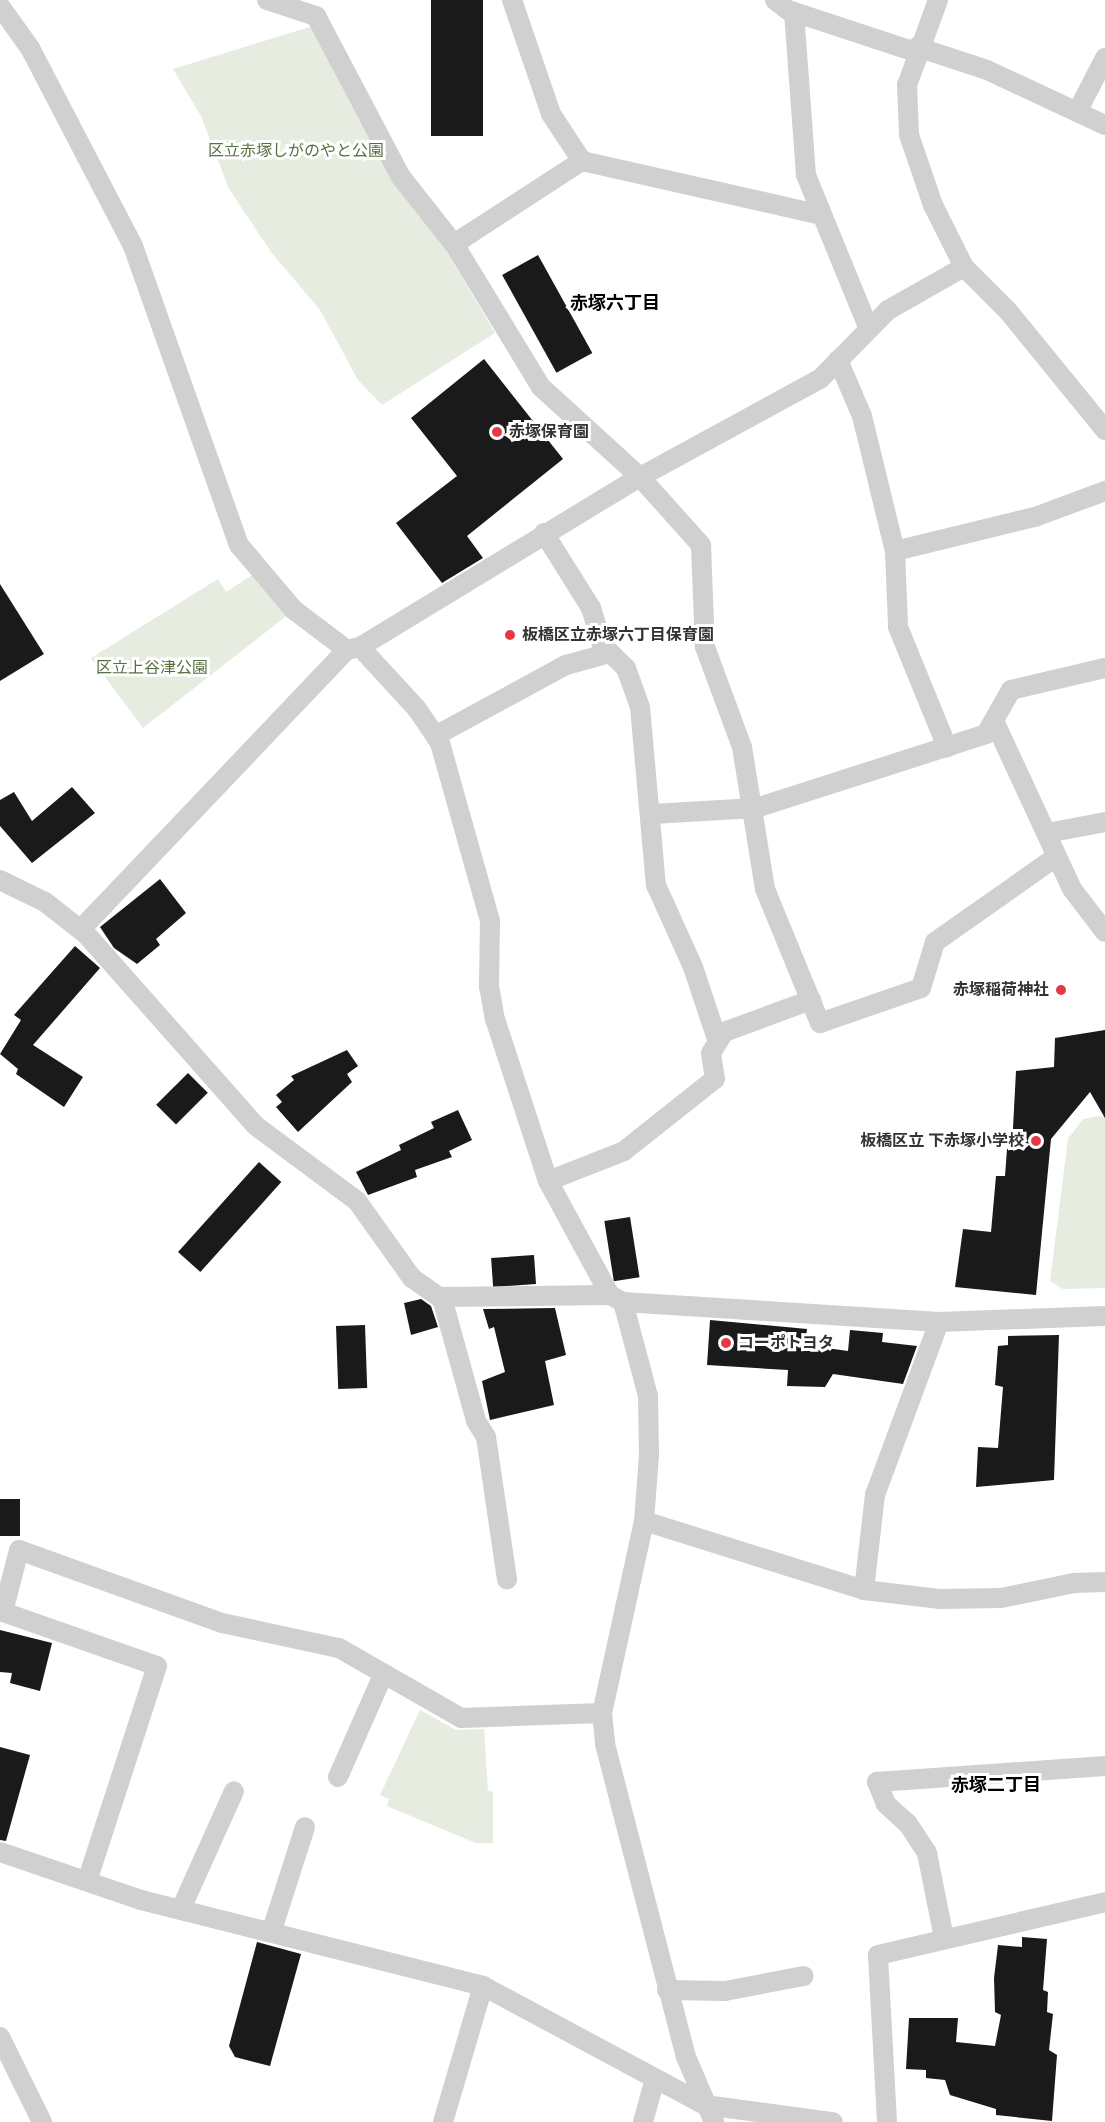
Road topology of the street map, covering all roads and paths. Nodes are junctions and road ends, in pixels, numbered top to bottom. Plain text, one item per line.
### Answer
1 (267, 0) edge
2 (512, 0) edge
3 (938, 0) edge
4 (785, 5) edge
5 (0, 6) edge
6 (916, 49) junction
7 (1105, 58) edge
8 (1077, 112) junction
9 (1105, 125) edge
10 (582, 161) junction
11 (818, 214) junction
12 (454, 244) junction
13 (964, 267) junction
14 (868, 327) junction
15 (838, 360) junction
16 (1105, 430) edge
17 (640, 477) junction
18 (1105, 491) edge
19 (544, 533) junction
20 (895, 550) junction
21 (354, 649) junction
22 (610, 653) junction
23 (1105, 668) edge
24 (994, 723) junction
25 (435, 736) junction
26 (947, 747) junction
27 (750, 807) junction
28 (652, 814) junction
29 (1105, 822) edge
30 (1047, 833) junction
31 (1056, 857) junction
32 (0, 880) edge
33 (83, 931) junction
34 (1105, 932) edge
35 (811, 1000) junction
36 (717, 1042) junction
37 (548, 1181) junction
38 (442, 1298) junction
39 (617, 1299) junction
40 (1105, 1316) edge
41 (939, 1323) junction
42 (644, 1521) junction
43 (507, 1579) dead end
44 (1105, 1582) edge
45 (864, 1590) junction
46 (1, 1611) edge
47 (383, 1675) junction
48 (602, 1713) junction
49 (1105, 1766) edge
50 (338, 1777) dead end
51 (234, 1791) dead end
52 (304, 1827) dead end
53 (0, 1852) edge
54 (87, 1881) junction
55 (1105, 1902) edge
56 (181, 1909) junction
57 (272, 1930) junction
58 (944, 1938) junction
59 (804, 1976) dead end
60 (483, 1986) junction
61 (667, 1990) junction
62 (0, 2037) edge
63 (654, 2082) junction
64 (709, 2114) edge
65 (42, 2122) edge
66 (443, 2122) edge
67 (644, 2122) edge
68 (833, 2122) edge
69 (887, 2122) edge

1 - 12 street
2 - 10 street
3 - 6 street
4 - 6 street
4 - 11 street
5 - 21 street
6 - 8 street
6 - 13 street
7 - 8 street
8 - 9 street
10 - 11 street
10 - 12 street
11 - 14 street
12 - 17 street
13 - 14 street
13 - 16 street
14 - 15 street
15 - 17 street
15 - 20 street
17 - 19 street
17 - 27 street
18 - 20 street
19 - 21 street
19 - 22 street
20 - 26 street
21 - 25 street
21 - 33 street
22 - 25 street
22 - 28 street
23 - 24 street
24 - 26 street
24 - 30 street
25 - 37 street
26 - 27 street
27 - 28 street
27 - 35 street
28 - 36 street
29 - 30 street
30 - 31 street
31 - 34 street
31 - 35 street
32 - 33 street
33 - 38 street
35 - 36 street
36 - 37 street
37 - 39 street
38 - 39 street
38 - 43 street
39 - 41 street
39 - 42 street
40 - 41 street
41 - 45 street
42 - 45 street
42 - 48 street
44 - 45 street
46 - 47 street
46 - 54 street
47 - 48 street
47 - 50 street
48 - 61 street
49 - 58 street
51 - 56 street
52 - 57 street
53 - 54 street
54 - 56 street
55 - 58 street
56 - 57 street
57 - 60 street
58 - 69 street
59 - 61 street
60 - 63 street
60 - 66 street
61 - 64 street
62 - 65 street
63 - 64 street
63 - 67 street
64 - 68 street

